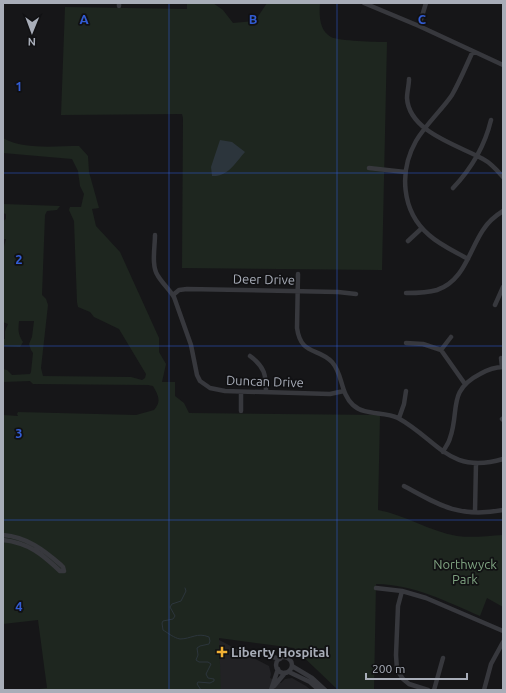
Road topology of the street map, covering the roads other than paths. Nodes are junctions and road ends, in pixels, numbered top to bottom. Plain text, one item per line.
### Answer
1 (364, 3) edge
2 (426, 3) edge
3 (419, 26) junction
4 (473, 51) junction
5 (503, 65) edge
6 (409, 79) dead end
7 (491, 120) dead end
8 (426, 128) junction
9 (476, 156) junction
10 (369, 168) dead end
11 (405, 172) junction
12 (503, 177) edge
13 (453, 188) dead end
14 (503, 211) edge
15 (422, 228) junction
16 (155, 235) dead end
17 (408, 241) dead end
18 (468, 258) junction
19 (298, 274) dead end
20 (503, 287) edge
21 (298, 291) junction
22 (406, 293) dead end
23 (356, 294) dead end
24 (173, 295) junction
25 (495, 305) dead end
26 (451, 337) dead end
27 (406, 344) dead end
28 (441, 350) junction
29 (250, 356) dead end
30 (501, 358) dead end
31 (502, 367) edge
32 (465, 384) junction
33 (344, 391) junction
34 (406, 391) dead end
35 (241, 392) junction
36 (266, 392) junction
37 (241, 411) dead end
38 (399, 418) junction
39 (443, 452) junction
40 (503, 459) edge
41 (476, 463) junction
42 (404, 486) dead end
43 (503, 510) edge
44 (475, 512) junction
45 (3, 535) edge
46 (3, 540) edge
47 (20, 540) junction
48 (376, 588) dead end
49 (402, 591) junction
50 (503, 631) edge
51 (503, 642) edge
52 (282, 658) junction
53 (443, 658) dead end
54 (291, 660) junction
55 (292, 666) junction
56 (277, 668) junction
57 (287, 672) junction
58 (271, 690) edge
59 (319, 690) edge
60 (325, 690) edge
61 (428, 690) edge
62 (434, 690) edge
63 (484, 690) edge

1 - 3 street
2 - 3 street
3 - 4 street
4 - 5 street
4 - 8 street
6 - 8 street
7 - 9 street
8 - 9 street
8 - 11 street
9 - 12 street
9 - 13 street
10 - 11 street
11 - 15 street
14 - 18 street
15 - 17 street
15 - 18 street
16 - 24 street, Duncan Drive
18 - 22 street
19 - 21 street
20 - 25 street
21 - 23 street, Deer Drive
21 - 24 street, Deer Drive
21 - 33 street
24 - 35 street, Duncan Drive
26 - 28 street
27 - 28 street
28 - 32 street
29 - 36 street
30 - 31 street
31 - 32 street
32 - 39 street
33 - 36 street, Duncan Drive
33 - 38 street
34 - 38 street
35 - 36 street, Duncan Drive
35 - 37 street
38 - 39 street
39 - 41 street
40 - 41 street
41 - 44 street
42 - 44 street
43 - 44 street
45 - 47 street
46 - 47 street
47 - 47 street
48 - 49 street
49 - 50 street
49 - 61 street
51 - 63 street
52 - 54 street
52 - 54 street
52 - 56 street
52 - 56 street
53 - 62 street
54 - 55 street
55 - 57 street
55 - 60 street
56 - 57 street
56 - 58 street
57 - 58 street
57 - 59 street

